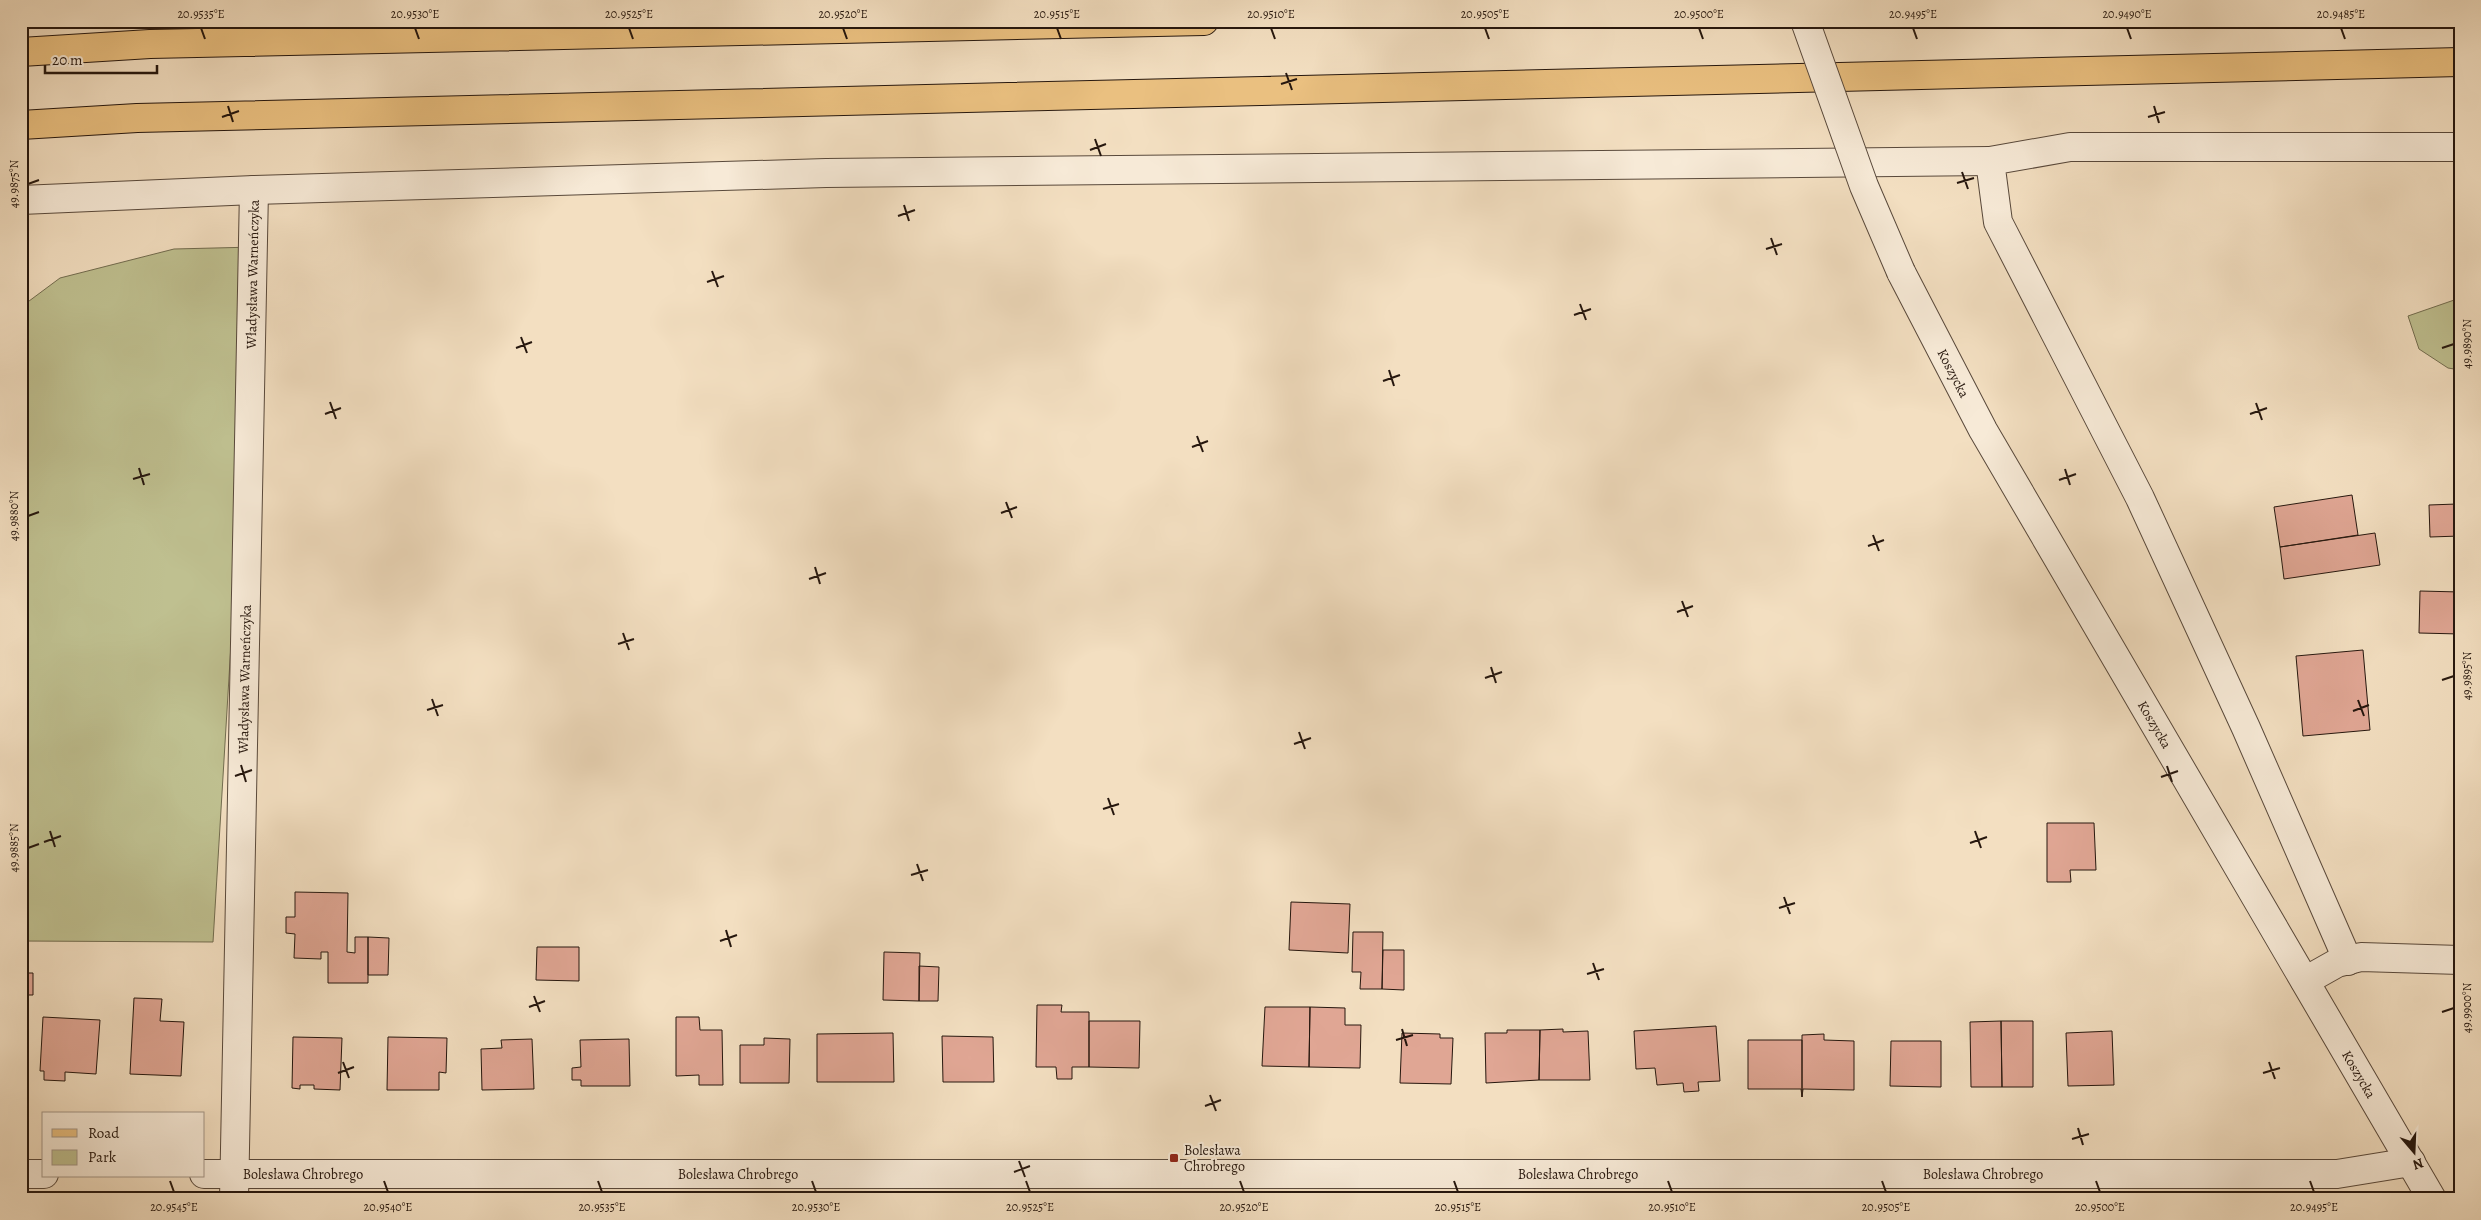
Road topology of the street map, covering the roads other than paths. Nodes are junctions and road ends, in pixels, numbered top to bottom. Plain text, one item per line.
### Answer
1 (1204, 21) edge
2 (1805, 21) edge
3 (21, 52) edge
4 (2460, 62) edge
5 (21, 125) edge
6 (2460, 147) edge
7 (1990, 161) junction
8 (254, 190) junction
9 (21, 200) edge
10 (2460, 960) edge
11 (2348, 961) junction
12 (2305, 981) junction
13 (2411, 1162) junction
14 (21, 1174) edge
15 (42, 1174) edge
16 (205, 1174) edge
17 (234, 1186) edge
18 (1357, 1187) edge
19 (2432, 1199) edge

1 - 3 main road
2 - 12 street, Koszycka, bridge
4 - 5 main road
6 - 7 street
7 - 8 street
7 - 11 street
8 - 9 street
8 - 17 street, Władysława Warneńczyka
10 - 11 street
11 - 12 street
12 - 13 street, Koszycka
13 - 18 street, Bolesława Chrobrego
13 - 19 street, Koszycka
14 - 15 street
16 - 17 street, Bolesława Chrobrego
17 - 18 street, Bolesława Chrobrego

